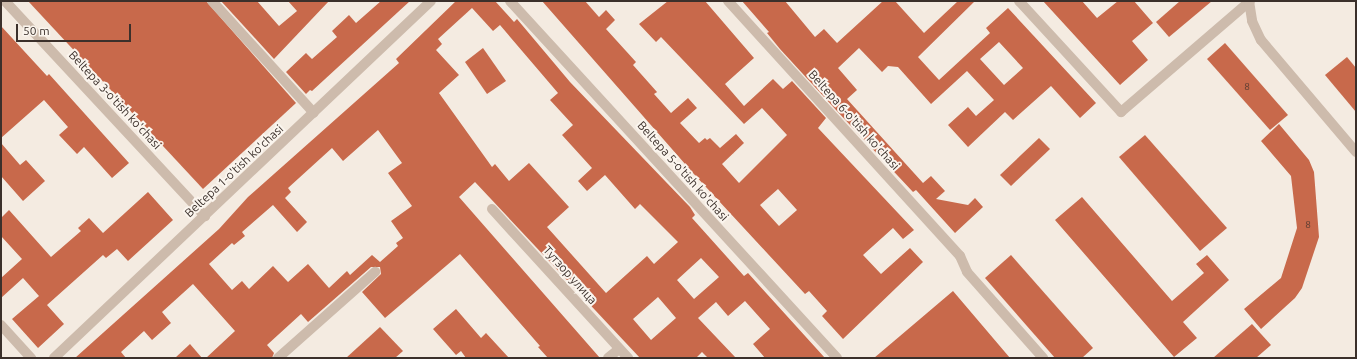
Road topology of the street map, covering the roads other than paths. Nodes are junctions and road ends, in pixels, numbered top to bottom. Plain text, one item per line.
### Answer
1 (5, 1) edge
2 (212, 1) edge
3 (431, 1) edge
4 (510, 1) edge
5 (728, 1) edge
6 (1019, 1) edge
7 (1250, 1) edge
8 (314, 113) junction
9 (1356, 152) edge
10 (492, 209) dead end
11 (205, 216) junction
12 (375, 272) dead end
13 (1, 325) edge
14 (619, 348) junction
15 (31, 358) edge
16 (54, 358) edge
17 (278, 358) edge
18 (608, 358) edge
19 (628, 358) edge
20 (837, 358) edge
21 (1043, 358) edge

1 - 11 street, Beltepa 3-o'tish ko'chasi
2 - 8 street
3 - 8 street, Beltepa 1-o'tish ko'chasi
4 - 20 street, Beltepa 5-o'tish ko'chasi
5 - 21 street, Beltepa 6-o'tish ko'chasi
6 - 7 street
7 - 9 street
8 - 11 street, Beltepa 1-o'tish ko'chasi
10 - 14 street, Тутзор улица
11 - 16 street, Beltepa 1-o'tish ko'chasi
12 - 17 street
13 - 15 street
14 - 18 street
14 - 19 street, Тутзор улица

